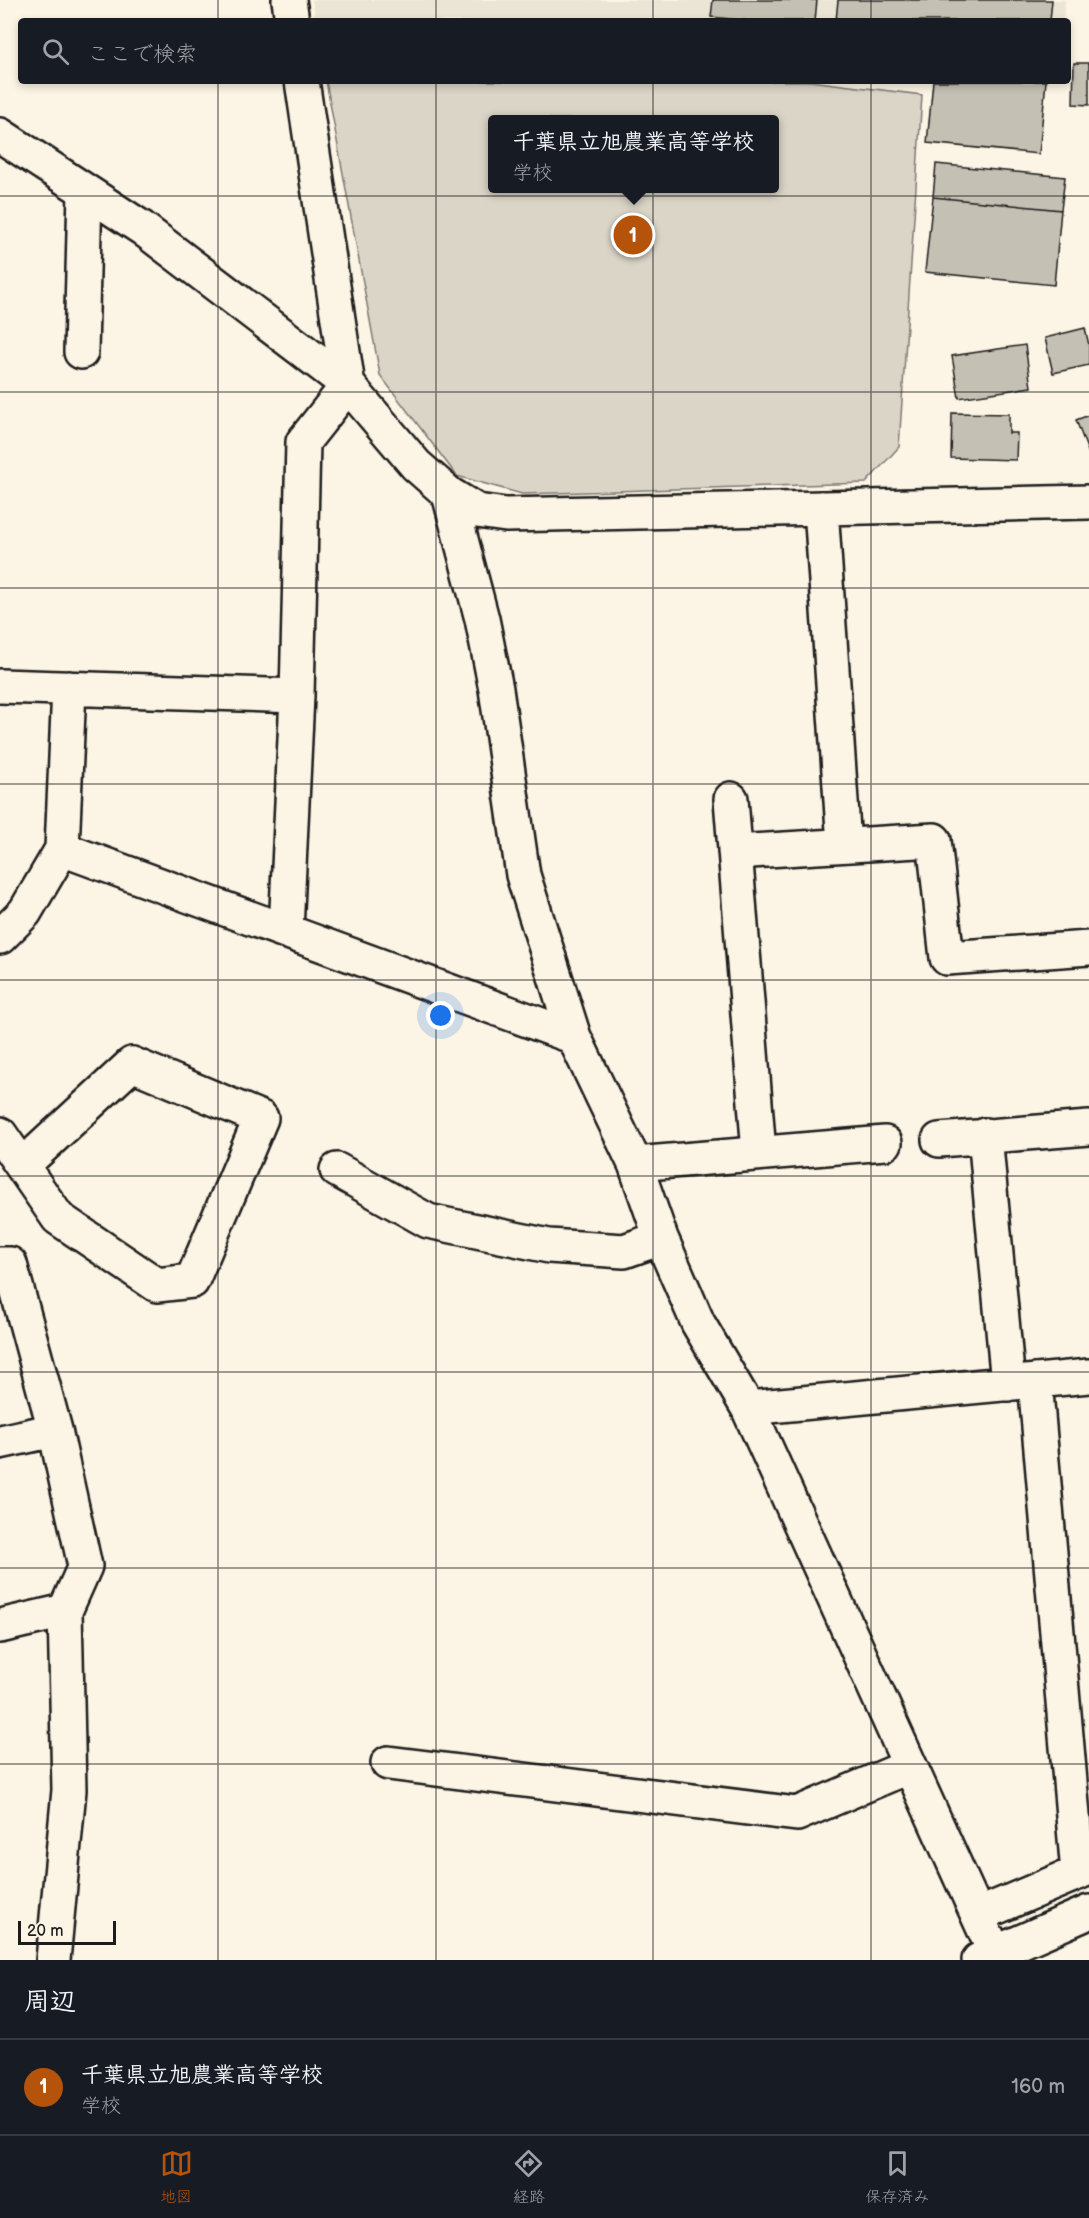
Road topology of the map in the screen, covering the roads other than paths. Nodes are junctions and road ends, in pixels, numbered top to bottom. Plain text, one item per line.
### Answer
1 (289, 0) edge
2 (292, 18) edge
3 (302, 84) edge
4 (0, 135) edge
5 (85, 191) junction
6 (81, 352) dead end
7 (348, 385) junction
8 (449, 494) junction
9 (1089, 502) edge
10 (821, 508) junction
11 (0, 686) edge
12 (69, 688) junction
13 (297, 696) junction
14 (731, 799) dead end
15 (844, 845) junction
16 (62, 849) junction
17 (735, 852) junction
18 (286, 931) junction
19 (0, 937) edge
20 (1089, 948) edge
21 (574, 1037) junction
22 (1089, 1128) edge
23 (0, 1134) edge
24 (985, 1135) junction
25 (939, 1140) dead end
26 (885, 1143) dead end
27 (759, 1153) junction
28 (635, 1164) junction
29 (22, 1166) junction
30 (337, 1170) dead end
31 (661, 1238) junction
32 (0, 1264) edge
33 (1089, 1376) edge
34 (1022, 1383) junction
35 (748, 1408) junction
36 (55, 1430) junction
37 (0, 1442) edge
38 (65, 1611) junction
39 (0, 1626) edge
40 (388, 1763) dead end
41 (910, 1766) junction
42 (1084, 1870) edge
43 (1089, 1912) edge
44 (978, 1915) junction
45 (991, 1958) edge
46 (53, 1960) edge

1 - 2 street
3 - 7 street
4 - 5 street
5 - 6 street
5 - 7 street
7 - 8 street
7 - 13 street
8 - 10 street
8 - 21 street
9 - 10 street
10 - 15 street
11 - 12 street
12 - 13 street
12 - 16 street
13 - 18 street
14 - 17 street
15 - 17 street
15 - 20 street
16 - 18 street
16 - 19 street
17 - 27 street
18 - 21 street
21 - 28 street
22 - 24 street
23 - 29 street
24 - 25 street
24 - 34 street
26 - 27 street
27 - 28 street
28 - 31 street
29 - 29 street
30 - 31 street
31 - 35 street
32 - 36 street
33 - 34 street
34 - 35 street
34 - 42 street
35 - 41 street
36 - 37 street
36 - 38 street
38 - 39 street
38 - 46 street
40 - 41 street
41 - 44 street
42 - 44 street
43 - 45 street
44 - 45 street

